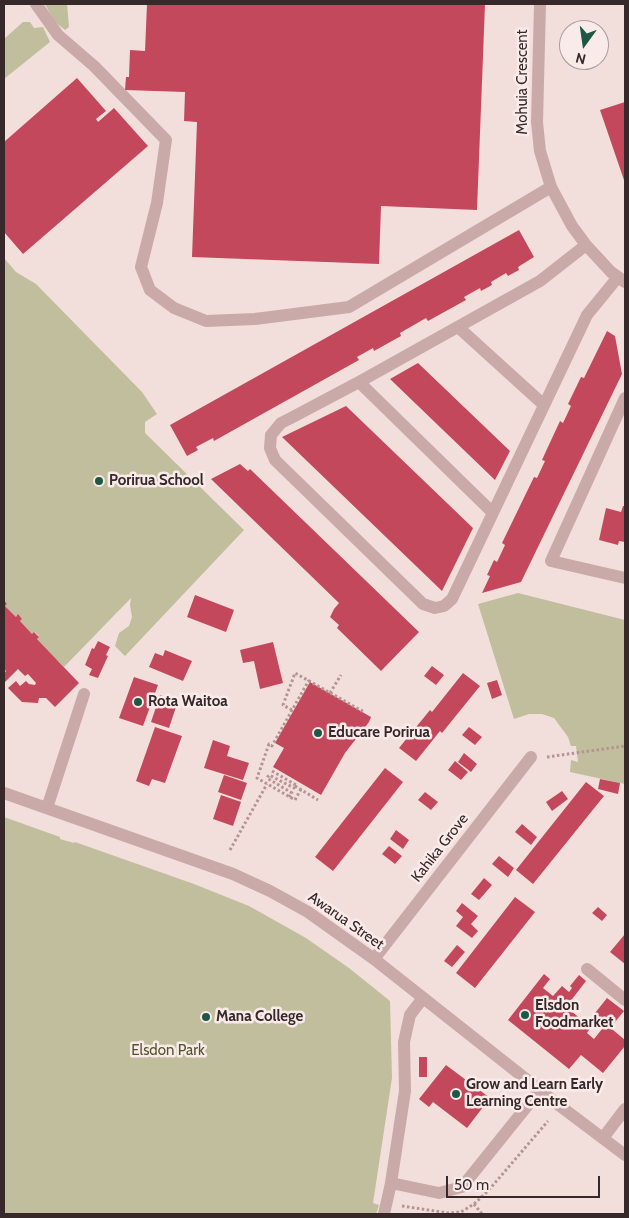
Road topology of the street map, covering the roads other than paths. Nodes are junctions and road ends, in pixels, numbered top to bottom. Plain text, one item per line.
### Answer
1 (36, 4) edge
2 (540, 4) edge
3 (551, 187) junction
4 (586, 245) junction
5 (622, 280) edge
6 (458, 327) junction
7 (358, 382) junction
8 (625, 398) edge
9 (544, 405) junction
10 (492, 512) junction
11 (625, 578) edge
12 (84, 694) dead end
13 (531, 757) road end
14 (4, 793) edge
15 (47, 808) junction
16 (374, 958) junction
17 (587, 969) dead end
18 (423, 998) junction
19 (625, 1000) edge
20 (540, 1090) junction
21 (625, 1109) edge
22 (603, 1138) junction
23 (625, 1156) edge
24 (391, 1182) junction
25 (384, 1214) edge

1 - 3 street
2 - 3 street, Mohuia Crescent
3 - 4 street, Mohuia Crescent
4 - 5 street, Mohuia Crescent
4 - 6 street
5 - 9 street
6 - 7 street
6 - 9 street
7 - 10 street
7 - 10 street
8 - 11 street
9 - 10 street
12 - 15 street
13 - 16 street, Kahika Grove
14 - 15 street, Awarua Street
15 - 16 street, Awarua Street
16 - 18 street, Awarua Street
17 - 19 street
18 - 20 street, Awarua Street
18 - 24 street
20 - 22 street, Awarua Street
20 - 24 street
21 - 22 street
22 - 23 street, Awarua Street
24 - 25 street

